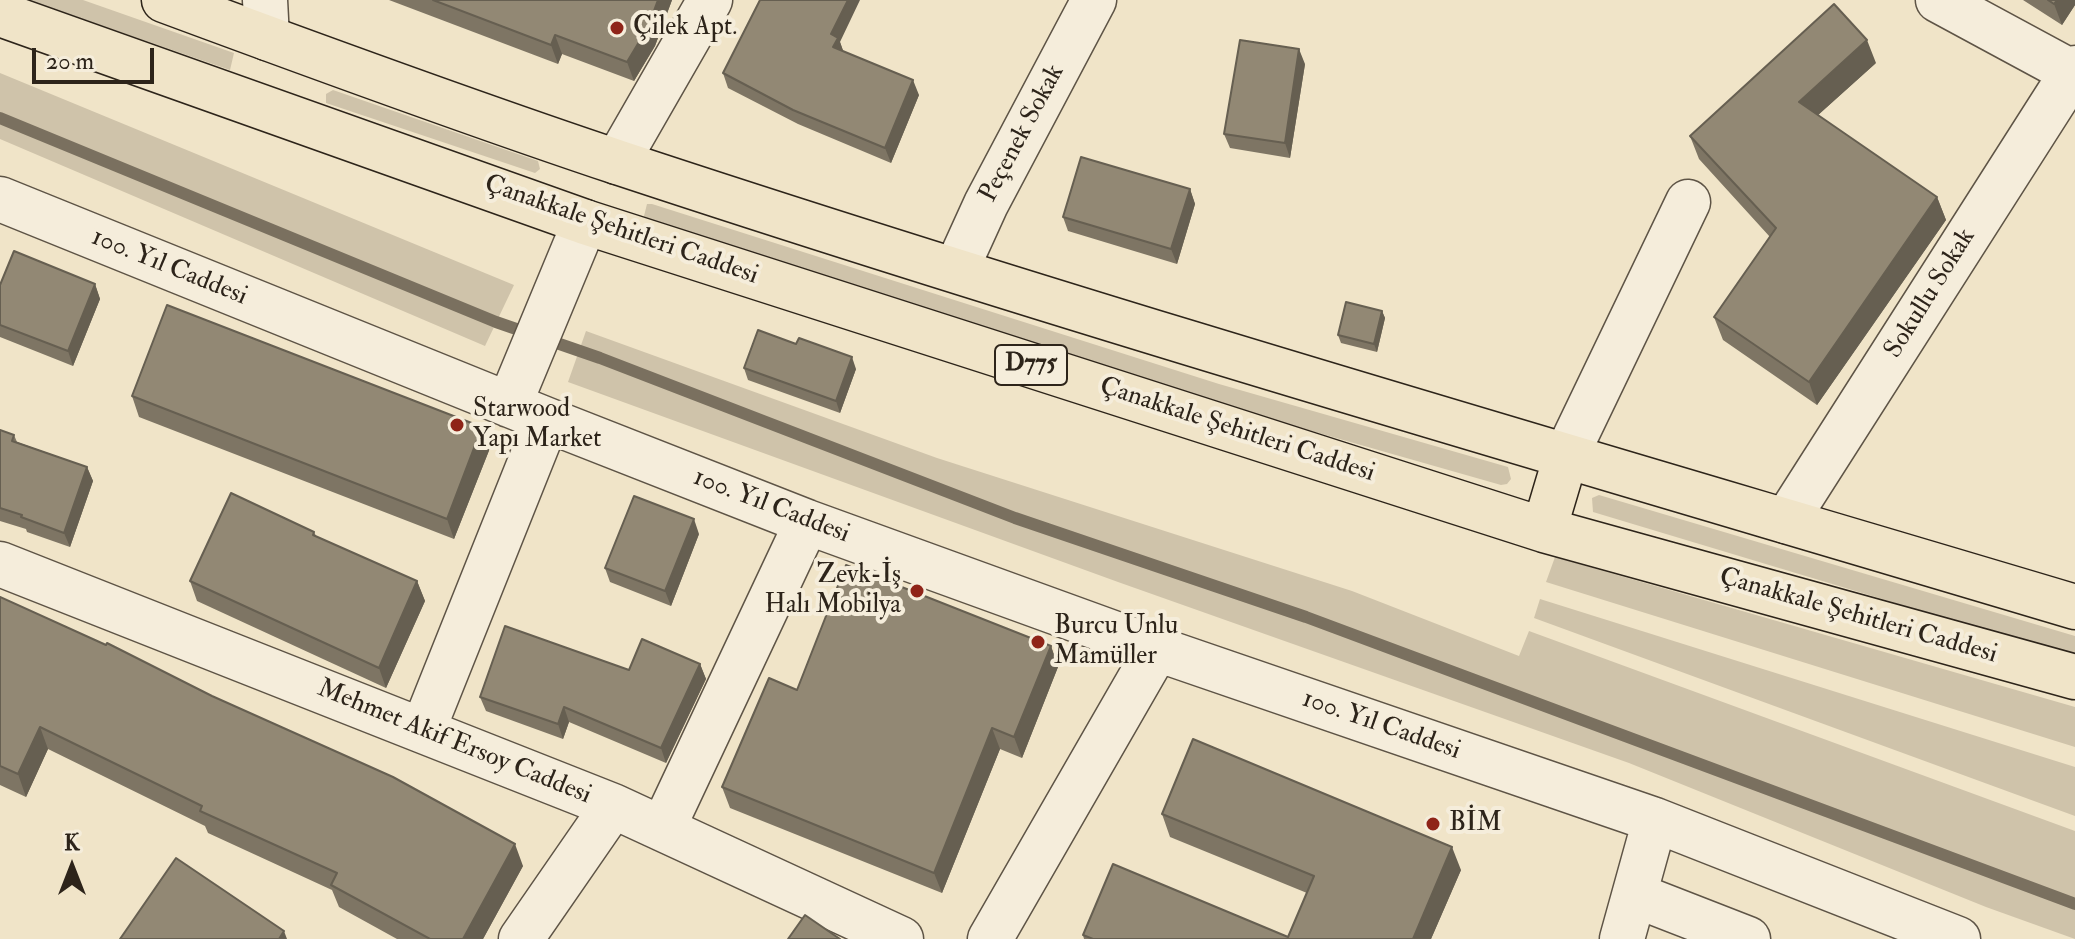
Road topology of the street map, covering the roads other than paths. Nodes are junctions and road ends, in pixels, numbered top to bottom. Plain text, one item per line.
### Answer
1 (164, 0) edge
2 (710, 0) edge
3 (1094, 0) edge
4 (1938, 0) edge
5 (0, 14) edge
6 (262, 24) edge
7 (307, 53) junction
8 (2074, 71) edge
9 (243, 99) junction
10 (292, 116) junction
11 (617, 162) junction
12 (0, 199) edge
13 (1688, 202) dead end
14 (585, 222) junction
15 (956, 270) junction
16 (528, 412) junction
17 (1566, 456) junction
18 (1786, 521) junction
19 (807, 522) junction
20 (1544, 530) junction
21 (0, 564) edge
22 (2075, 607) edge
23 (1157, 649) junction
24 (2075, 677) edge
25 (423, 730) junction
26 (613, 806) junction
27 (1655, 820) junction
28 (663, 828) junction
29 (1635, 895) junction
30 (521, 939) edge
31 (901, 939) edge
32 (990, 939) edge
33 (1622, 939) edge
34 (1748, 939) edge
35 (1958, 939) edge

1 - 6 main road
2 - 11 street
3 - 15 street, Peçenek Sokak
4 - 8 street
5 - 9 main road, Çanakkale Şehitleri Caddesi / D775
6 - 7 main road
6 - 9 main road
7 - 10 main road
7 - 11 main road
8 - 18 street, Sokullu Sokak
9 - 10 main road, Çanakkale Şehitleri Caddesi / D775
10 - 14 main road, Çanakkale Şehitleri Caddesi / D775
11 - 14 main road
11 - 15 main road
12 - 16 street, 100. Yıl Caddesi
13 - 17 street
14 - 16 street
14 - 20 main road, Çanakkale Şehitleri Caddesi / D775
15 - 17 main road
16 - 19 street, 100. Yıl Caddesi
16 - 25 street
17 - 18 main road
17 - 20 main road
18 - 22 main road
19 - 23 street, 100. Yıl Caddesi
19 - 28 street
20 - 24 main road, Çanakkale Şehitleri Caddesi / D775
21 - 25 street, Mehmet Akif Ersoy Caddesi
23 - 27 street, 100. Yıl Caddesi
23 - 32 street
25 - 26 street, Mehmet Akif Ersoy Caddesi
26 - 28 street, Mehmet Akif Ersoy Caddesi
26 - 30 street
27 - 29 street
27 - 35 street, 100. Yıl Caddesi
28 - 31 street, Mehmet Akif Ersoy Caddesi
29 - 33 street
29 - 34 street

